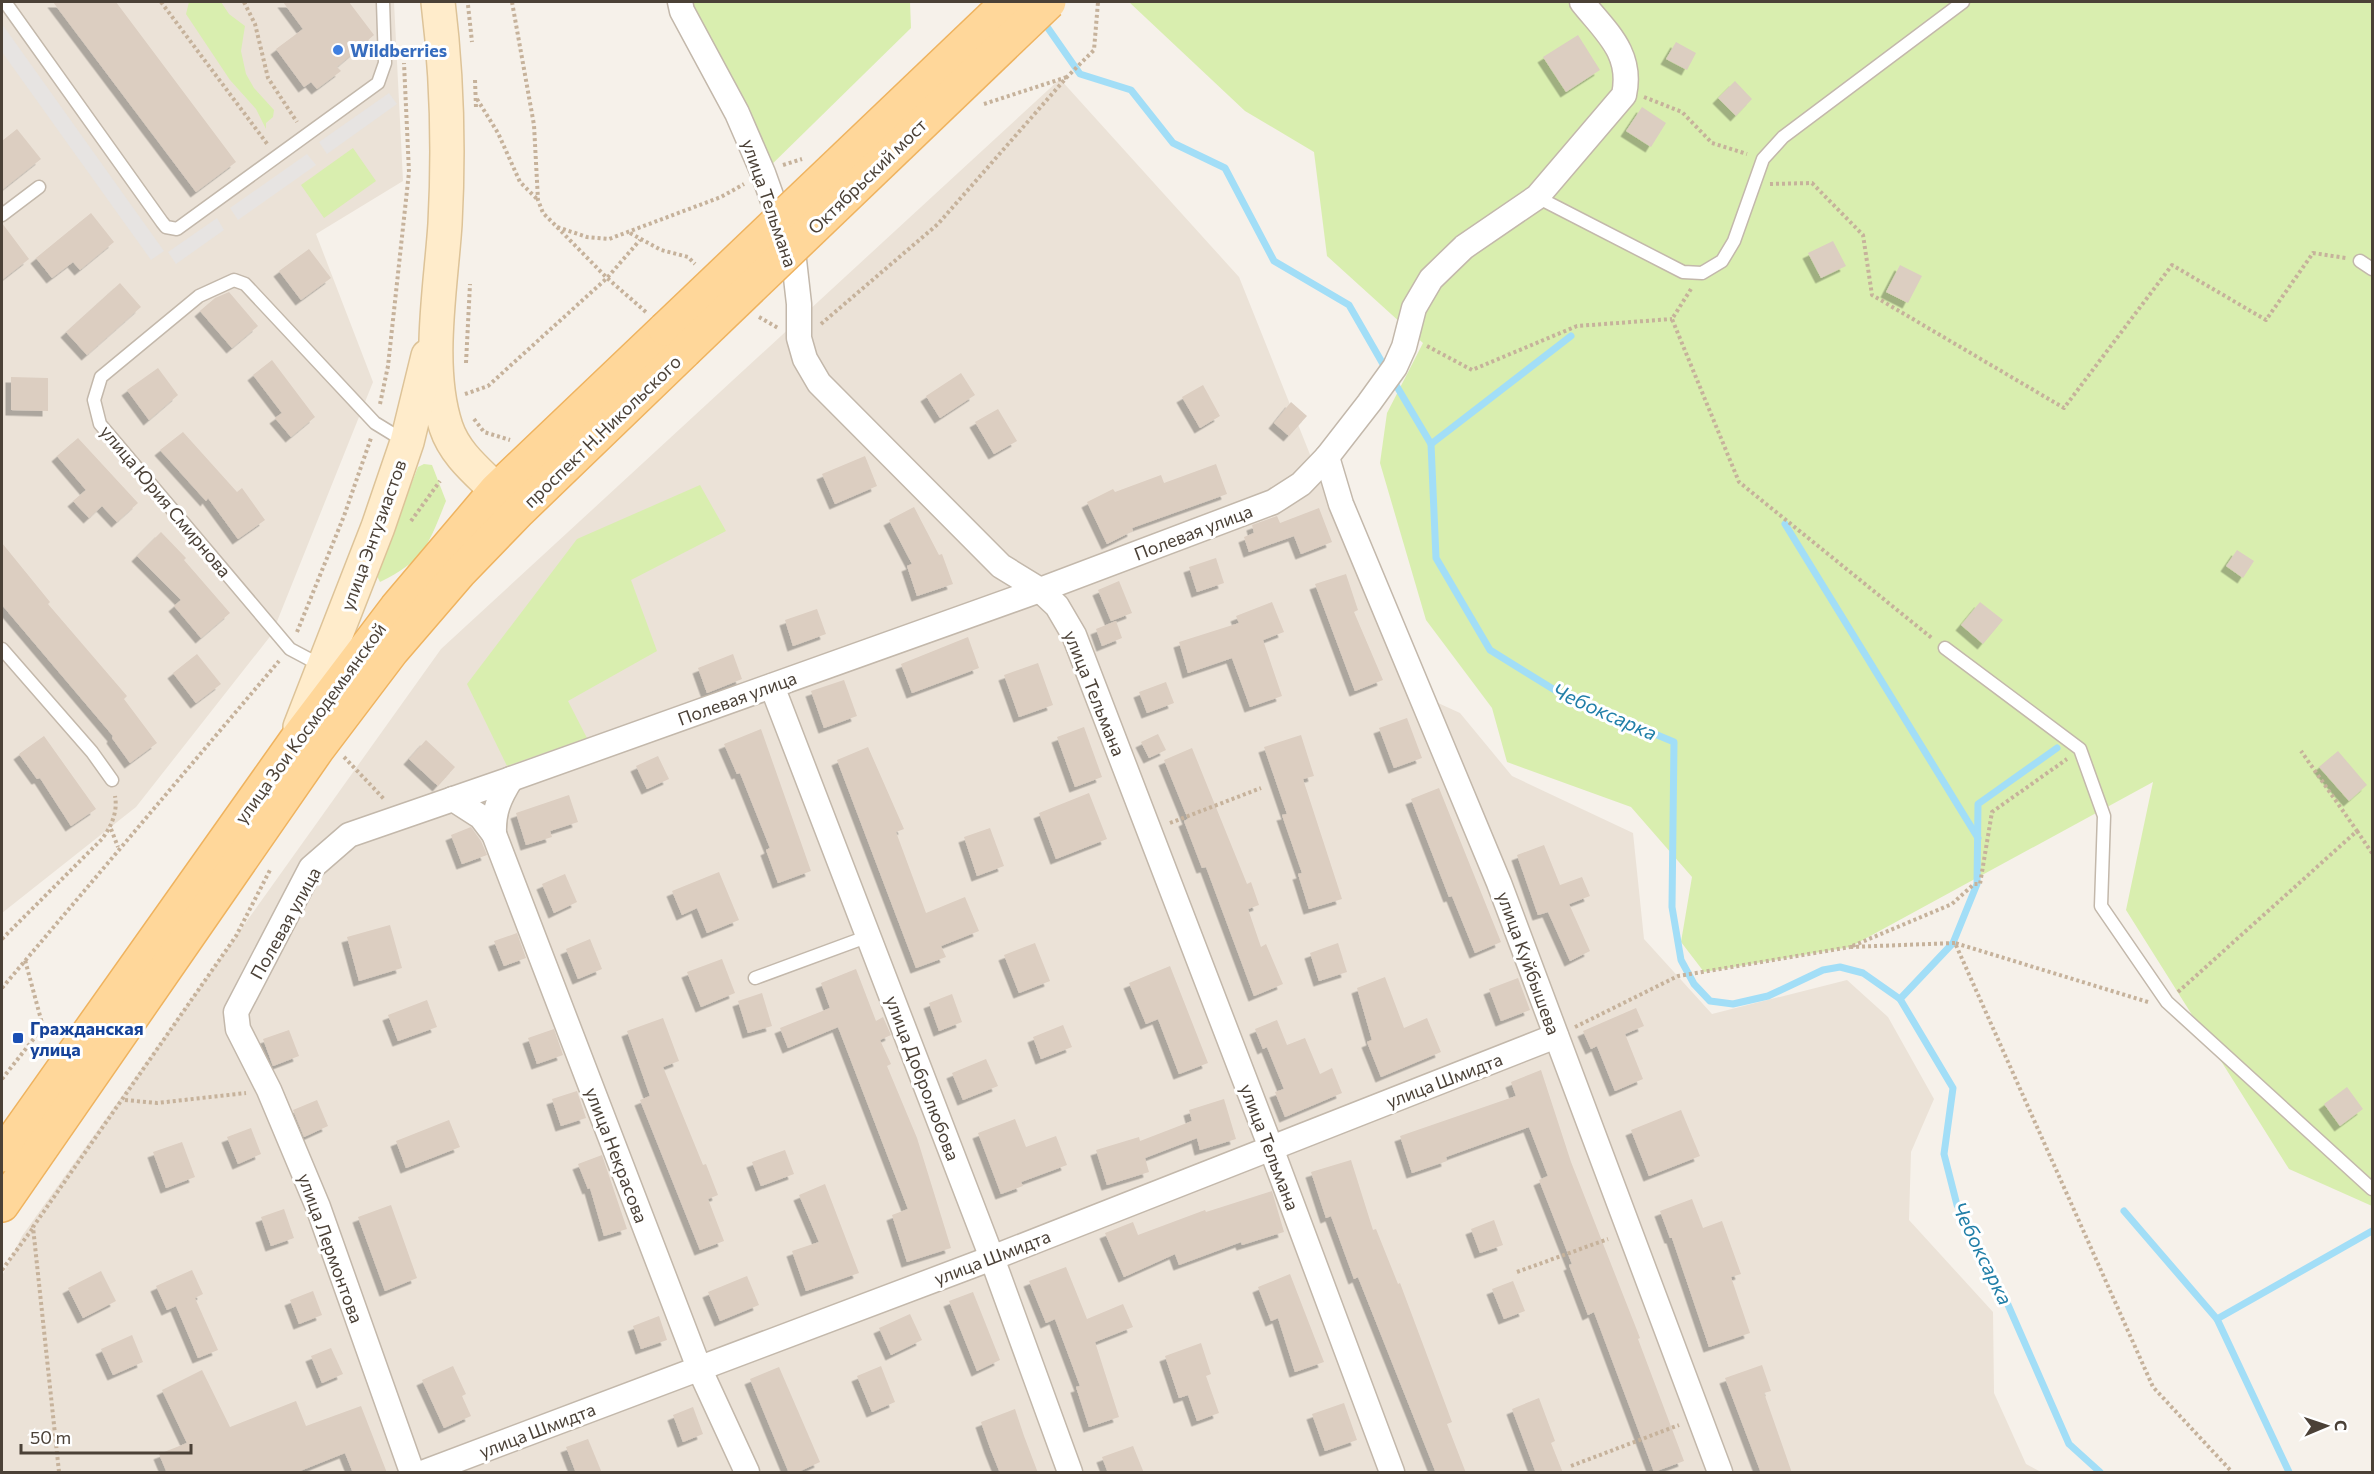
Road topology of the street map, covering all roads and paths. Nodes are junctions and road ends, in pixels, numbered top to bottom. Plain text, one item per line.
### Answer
1 (5, 2) edge
2 (161, 2) edge
3 (244, 2) edge
4 (383, 2) edge
5 (438, 2) edge
6 (512, 2) edge
7 (680, 2) edge
8 (1008, 2) edge
9 (1049, 2) edge
10 (1098, 2) edge
11 (1582, 2) edge
12 (1963, 2) edge
13 (404, 56) dead end
14 (1624, 95) junction
15 (476, 97) dead end
16 (307, 136) junction
17 (277, 158) junction
18 (1762, 159) junction
19 (763, 173) junction
20 (1754, 184) junction
21 (39, 187) dead end
22 (1537, 197) junction
23 (538, 200) junction
24 (2, 215) edge
25 (557, 226) junction
26 (629, 233) junction
27 (2360, 261) joint
28 (2373, 269) edge
29 (1702, 273) junction
30 (607, 278) junction
31 (1672, 319) junction
32 (436, 326) junction
33 (666, 332) junction
34 (799, 338) junction
35 (1399, 357) junction
36 (464, 394) dead end
37 (375, 423) junction
38 (407, 442) junction
39 (1327, 457) junction
40 (440, 481) dead end
41 (508, 501) junction
42 (409, 524) dead end
43 (1040, 590) junction
44 (1945, 648) joint
45 (2, 649) edge
46 (290, 649) junction
47 (323, 667) junction
48 (772, 686) junction
49 (296, 740) junction
50 (2080, 749) junction
51 (2301, 751) dead end
52 (343, 756) dead end
53 (112, 780) joint
54 (511, 780) junction
55 (1261, 788) dead end
56 (453, 799) junction
57 (401, 817) junction
58 (111, 828) junction
59 (1148, 831) junction
60 (2357, 831) junction
61 (494, 834) junction
62 (118, 847) junction
63 (2373, 853) edge
64 (868, 936) junction
65 (2, 939) edge
66 (1955, 943) junction
67 (1850, 947) junction
68 (24, 960) junction
69 (755, 978) dead end
70 (2, 988) edge
71 (2167, 1002) junction
72 (238, 1029) joint
73 (1556, 1036) junction
74 (2, 1079) edge
75 (269, 1090) junction
76 (124, 1100) dead end
77 (1271, 1148) junction
78 (2, 1155) edge
79 (2373, 1189) edge
80 (2, 1205) edge
81 (33, 1227) dead end
82 (1628, 1231) junction
83 (992, 1258) junction
84 (2, 1270) edge
85 (1517, 1272) dead end
86 (699, 1368) junction
87 (1700, 1418) junction
88 (1571, 1466) dead end
89 (412, 1473) edge
90 (425, 1473) edge
91 (747, 1473) edge
92 (1070, 1473) edge
93 (1392, 1473) edge
94 (1720, 1473) edge
95 (2232, 1473) edge

1 - 17 lane
2 - 17 path
3 - 16 path
4 - 16 lane
5 - 32 main road, улица Энтузиастов
6 - 23 path
7 - 19 street, улица Тельмана
8 - 33 main road, Октябрьский мост, bridge
9 - 33 main road, Октябрьский мост, bridge
10 - 34 path
11 - 14 street
12 - 18 lane
13 - 37 path
14 - 18 path
14 - 22 street
15 - 23 path
16 - 17 lane
18 - 20 lane
19 - 26 path
19 - 34 street, улица Тельмана
20 - 27 path
20 - 29 lane
21 - 24 lane
22 - 29 lane
22 - 35 street
23 - 25 path
25 - 26 path
25 - 30 path
26 - 30 path
27 - 28 lane
29 - 31 path
30 - 33 path
30 - 36 path
31 - 35 path
31 - 44 path
32 - 38 main road, улица Энтузиастов
32 - 41 main road, улица Энтузиастов
33 - 41 main road, улица Зои Космодемьянской
34 - 43 street, улица Тельмана
35 - 39 street, Полевая улица
37 - 38 lane, улица Юрия Смирнова
37 - 46 path
37 - 46 lane, улица Юрия Смирнова
38 - 47 main road, улица Энтузиастов
39 - 43 street, Полевая улица
39 - 73 street, улица Куйбышева
40 - 42 path
41 - 49 main road, улица Зои Космодемьянской
41 - 80 main road, улица Зои Космодемьянской
43 - 48 street, Полевая улица
43 - 59 street, улица Тельмана
44 - 50 lane
45 - 53 lane
46 - 47 lane, улица Юрия Смирнова
46 - 62 path
47 - 49 main road, улица Энтузиастов
48 - 54 street, Полевая улица
48 - 64 street, улица Добролюбова
49 - 78 main road, улица Зои Космодемьянской
50 - 67 path
50 - 71 lane
51 - 60 path
52 - 57 path
53 - 58 path
54 - 56 street, Полевая улица
54 - 61 street, улица Некрасова
55 - 59 path
56 - 57 street, Полевая улица
56 - 61 street, улица Некрасова
57 - 72 street, Полевая улица
58 - 62 path
58 - 65 path
59 - 77 street, улица Тельмана
60 - 63 path
60 - 71 path
61 - 86 street, улица Некрасова
62 - 68 path
64 - 69 lane
64 - 83 street, улица Добролюбова
66 - 67 path
66 - 71 path
66 - 95 path
67 - 73 path
68 - 70 path
68 - 74 path
71 - 79 lane
72 - 75 street, улица Лермонтова
73 - 77 street, улица Шмидта
73 - 82 street, улица Куйбышева
75 - 76 path
75 - 89 street, улица Лермонтова
77 - 83 street, улица Шмидта
77 - 93 street, улица Тельмана
81 - 84 path
82 - 85 path
82 - 87 street, улица Куйбышева
83 - 86 street, улица Шмидта
83 - 92 street, улица Добролюбова
86 - 90 street, улица Шмидта
86 - 91 street, улица Некрасова
87 - 88 path
87 - 94 street, улица Куйбышева

